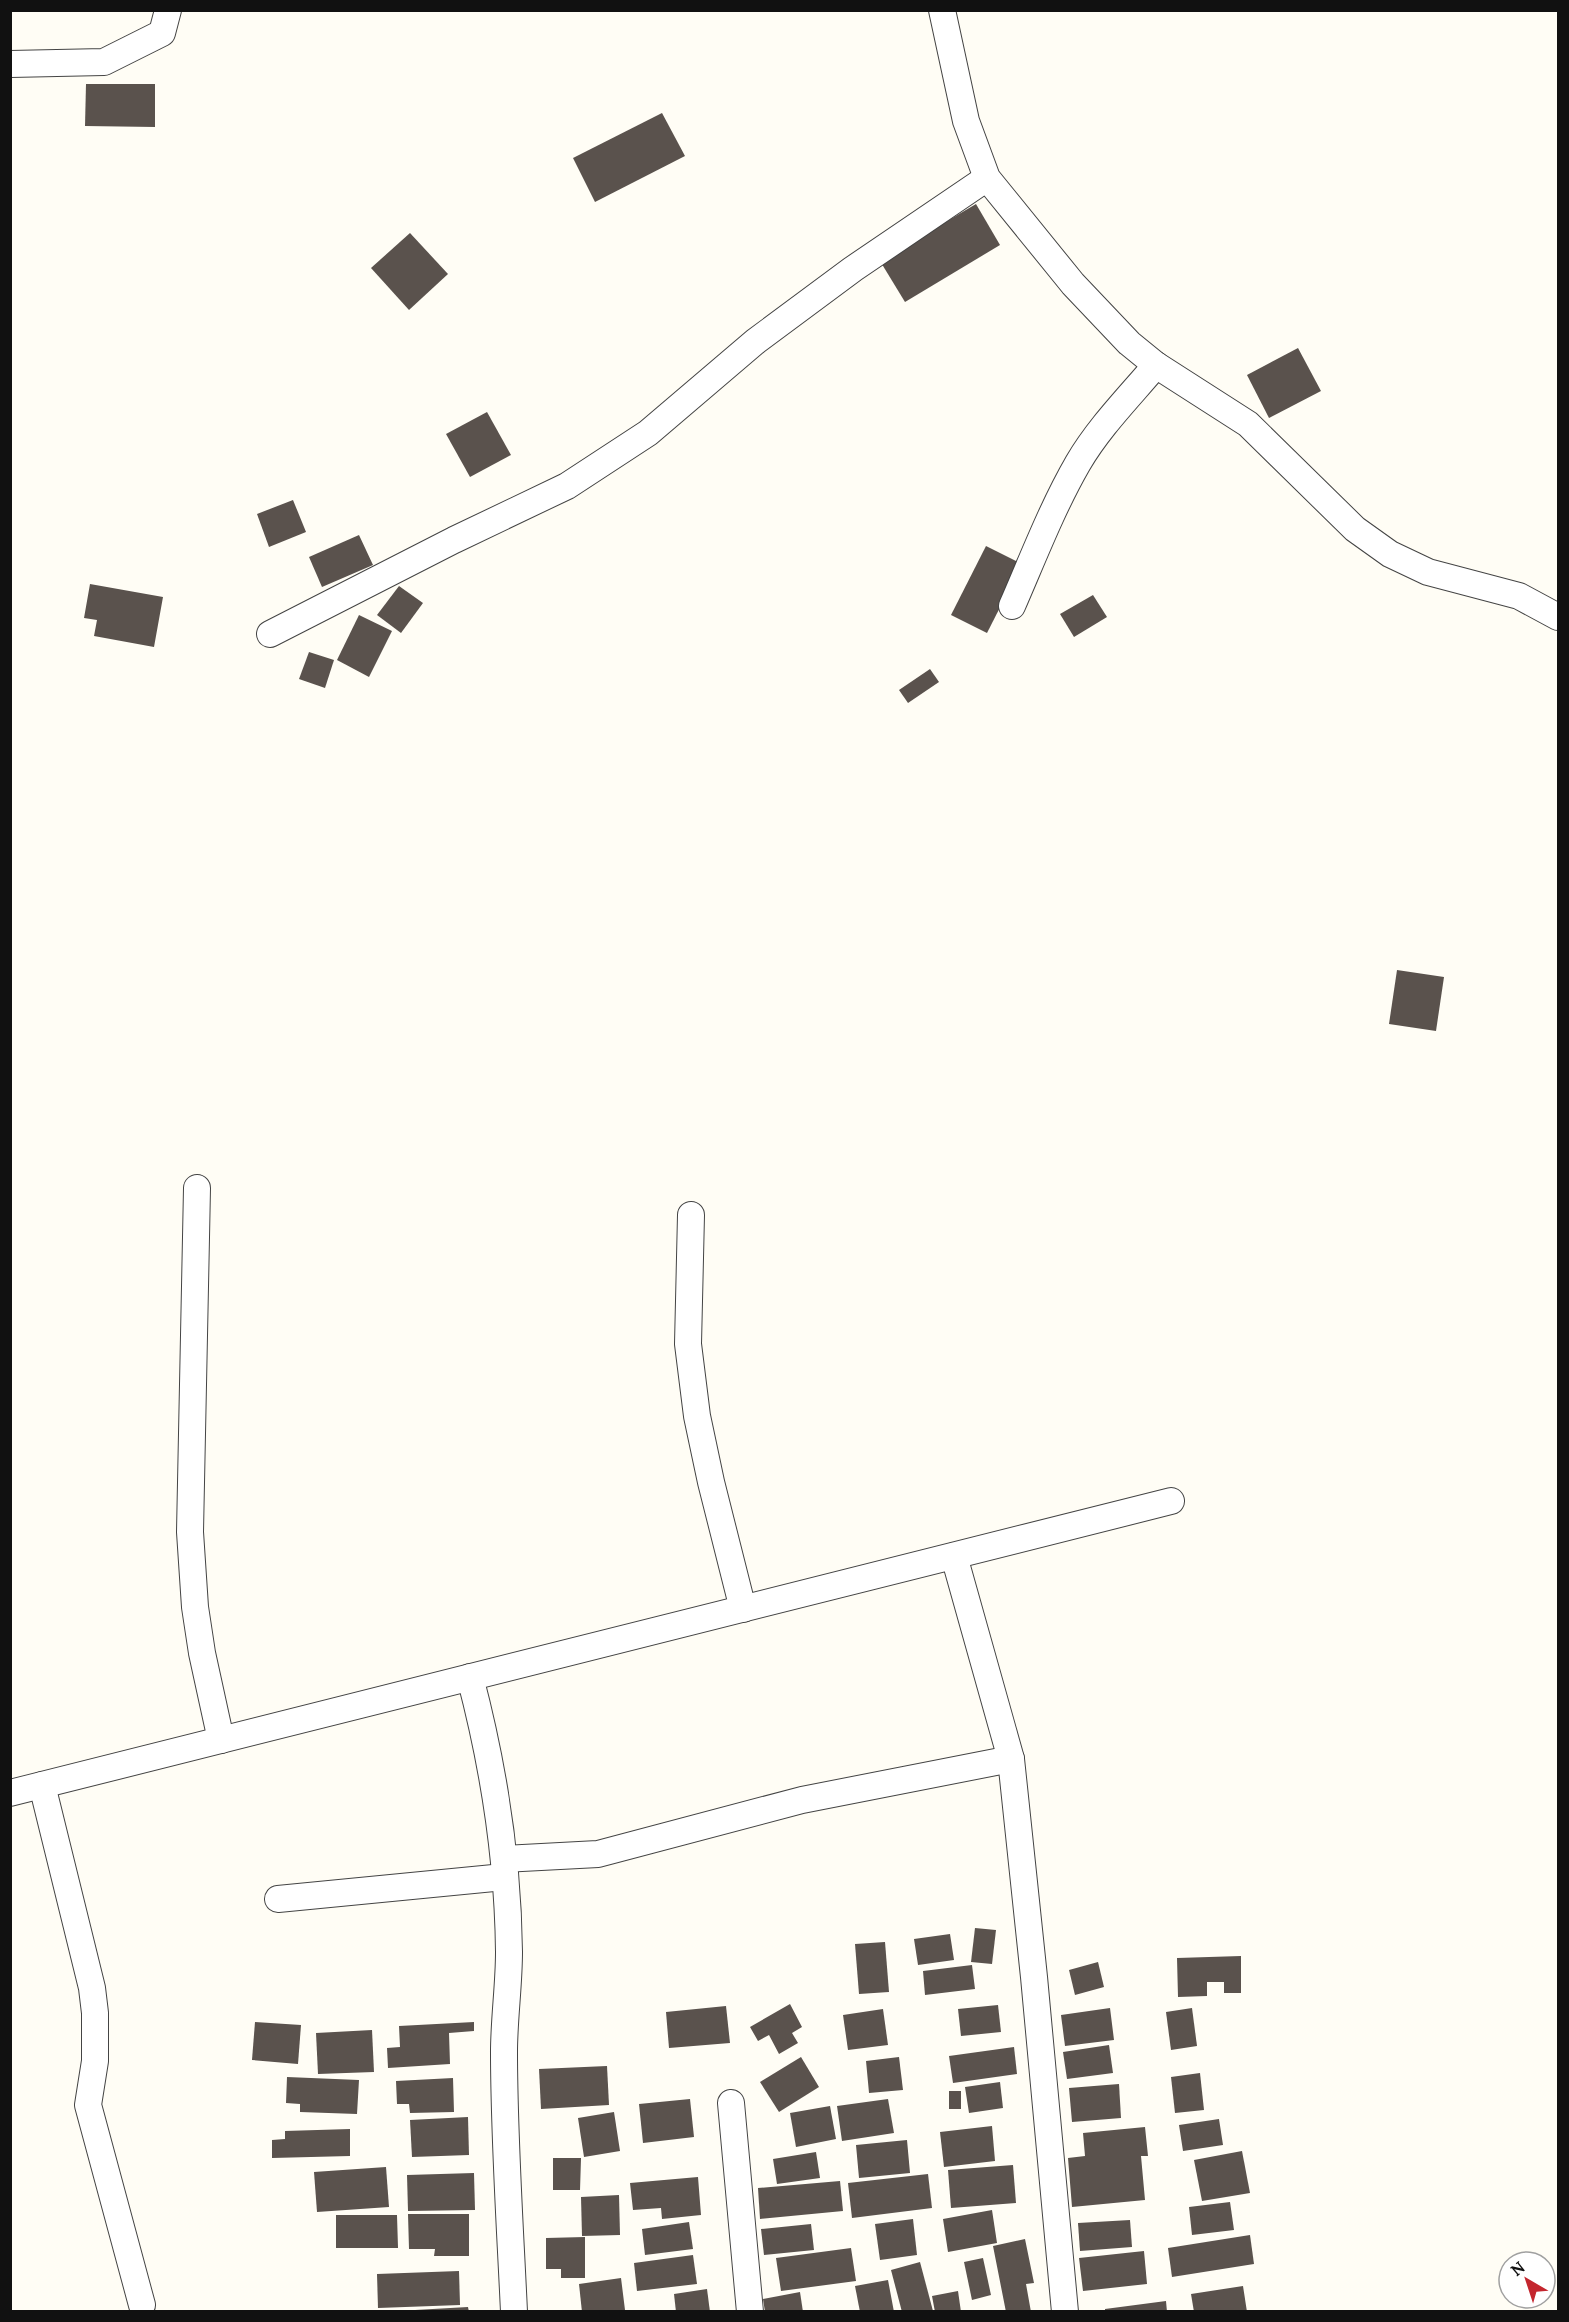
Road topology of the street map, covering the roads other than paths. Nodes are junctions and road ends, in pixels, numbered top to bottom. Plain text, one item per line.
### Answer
1 (168, 10) edge
2 (942, 10) edge
3 (10, 64) edge
4 (987, 178) junction
5 (1156, 365) junction
6 (1012, 606) dead end
7 (1558, 617) edge
8 (270, 634) dead end
9 (197, 1188) dead end
10 (691, 1215) dead end
11 (1171, 1501) dead end
12 (954, 1556) junction
13 (743, 1609) junction
14 (470, 1677) junction
15 (221, 1740) junction
16 (1011, 1759) junction
17 (42, 1785) junction
18 (10, 1793) edge
19 (504, 1868) junction
20 (278, 1899) dead end
21 (730, 2103) dead end
22 (142, 2305) dead end
23 (514, 2312) edge
24 (750, 2312) edge
25 (1065, 2312) edge

1 - 3 street
2 - 4 street
4 - 5 street
4 - 8 street
5 - 6 street
5 - 7 street
9 - 15 street
10 - 13 street
11 - 12 street
12 - 13 street
12 - 16 street
13 - 14 street
14 - 15 street
14 - 19 street
15 - 17 street
16 - 19 street
16 - 25 street
17 - 18 street
17 - 22 street
19 - 20 street
19 - 23 street
21 - 24 street

